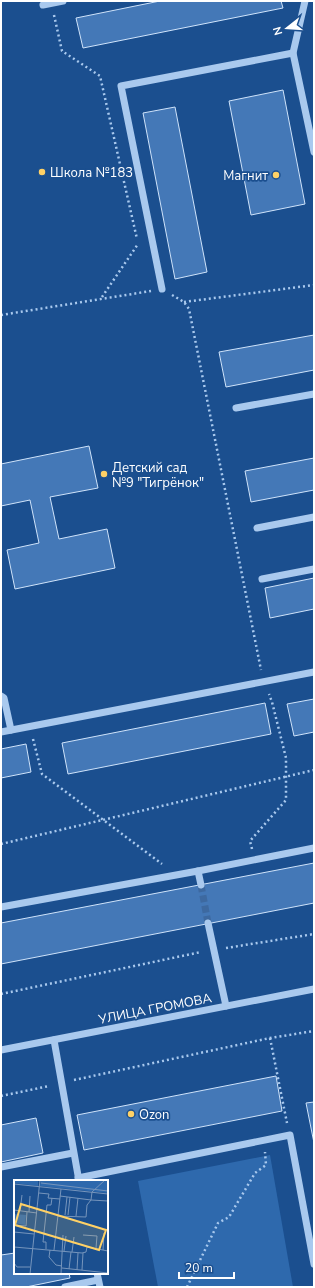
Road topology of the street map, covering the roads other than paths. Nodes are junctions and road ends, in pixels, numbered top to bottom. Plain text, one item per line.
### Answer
1 (63, 1) edge
2 (304, 1) edge
3 (43, 5) dead end
4 (293, 53) junction
5 (314, 152) edge
6 (162, 289) road end
7 (314, 394) edge
8 (236, 408) dead end
9 (314, 517) edge
10 (257, 528) dead end
11 (314, 569) edge
12 (262, 579) dead end
13 (314, 672) edge
14 (1, 696) edge
15 (11, 730) junction
16 (1, 732) edge
17 (314, 848) edge
18 (198, 871) junction
19 (201, 885) tunnel mouth
20 (1, 907) edge
21 (208, 923) tunnel mouth
22 (314, 989) edge
23 (226, 1006) junction
24 (54, 1040) junction
25 (1, 1050) edge
26 (73, 1153) junction
27 (1, 1167) edge
28 (79, 1179) edge
29 (314, 1264) edge
30 (98, 1280) edge
31 (65, 1287) edge

1 - 3 street
2 - 4 street
4 - 5 street
4 - 6 street
7 - 8 street
9 - 10 street
11 - 12 street
13 - 15 street
14 - 15 street
15 - 16 street
17 - 18 street
18 - 19 street
18 - 20 street
21 - 23 street
22 - 23 street, УЛИЦА ГРОМОВА
23 - 24 street, УЛИЦА ГРОМОВА
24 - 25 street, УЛИЦА ГРОМОВА
24 - 26 street
26 - 27 street
26 - 28 street
28 - 29 street
30 - 31 street

